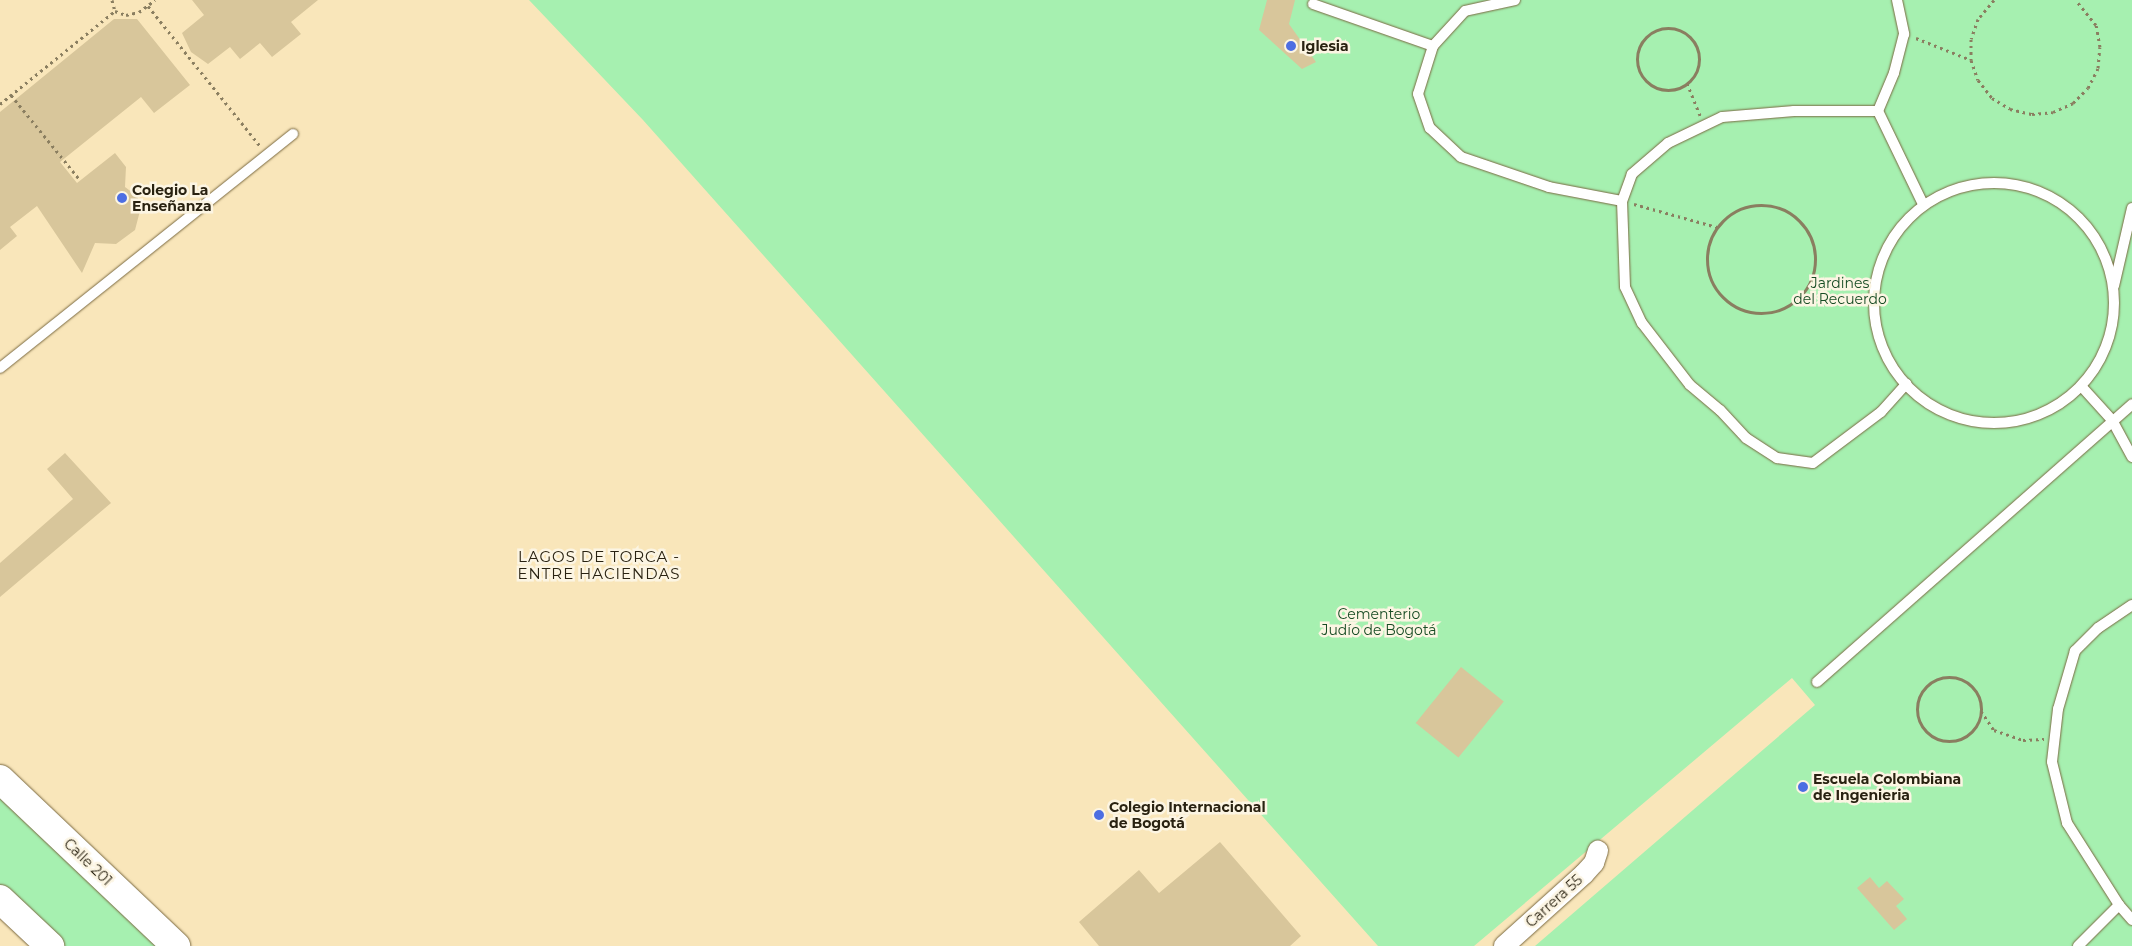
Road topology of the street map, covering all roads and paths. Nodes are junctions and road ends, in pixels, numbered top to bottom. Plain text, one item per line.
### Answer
1 (112, 0) edge
2 (155, 0) edge
3 (1514, 0) edge
4 (1897, 0) edge
5 (1994, 0) edge
6 (2076, 0) edge
7 (1313, 4) dead end
8 (148, 6) junction
9 (115, 11) junction
10 (1904, 34) junction
11 (1433, 46) junction
12 (1971, 60) junction
13 (1687, 83) junction
14 (11, 94) junction
15 (0, 104) edge
16 (1878, 111) junction
17 (1705, 126) junction
18 (293, 134) dead end
19 (267, 154) junction
20 (80, 180) dead end
21 (1622, 201) junction
22 (1924, 204) junction
23 (2132, 208) edge
24 (1717, 227) junction
25 (2114, 287) junction
26 (0, 368) edge
27 (1906, 384) junction
28 (2082, 387) junction
29 (2132, 404) edge
30 (2112, 420) junction
31 (2132, 457) edge
32 (2132, 605) edge
33 (1817, 682) dead end
34 (1981, 711) junction
35 (2054, 739) junction
36 (0, 779) edge
37 (1598, 851) dead end
38 (0, 899) edge
39 (2119, 905) junction
40 (2132, 920) edge
41 (50, 946) edge
42 (176, 946) edge
43 (1504, 946) edge
44 (2078, 946) edge

1 - 9 path
2 - 8 path
3 - 11 lane
4 - 10 lane
5 - 12 path
6 - 12 path
7 - 11 lane
8 - 9 path
8 - 19 path
9 - 14 path
10 - 12 path
10 - 16 lane
11 - 21 lane
13 - 13 path
13 - 17 path
14 - 15 path
14 - 20 path
16 - 17 lane
16 - 22 lane
17 - 21 lane
18 - 19 lane
19 - 26 lane
21 - 24 path
21 - 27 lane
22 - 25 lane
22 - 27 lane
23 - 25 lane
24 - 24 path
25 - 28 lane
27 - 28 lane
28 - 30 lane
29 - 30 lane
30 - 31 lane
30 - 33 lane
32 - 35 lane
34 - 34 path
34 - 35 path
35 - 39 lane
36 - 42 main road, Calle 201
37 - 43 street, Carrera 55
38 - 41 main road
39 - 40 lane
39 - 44 lane

